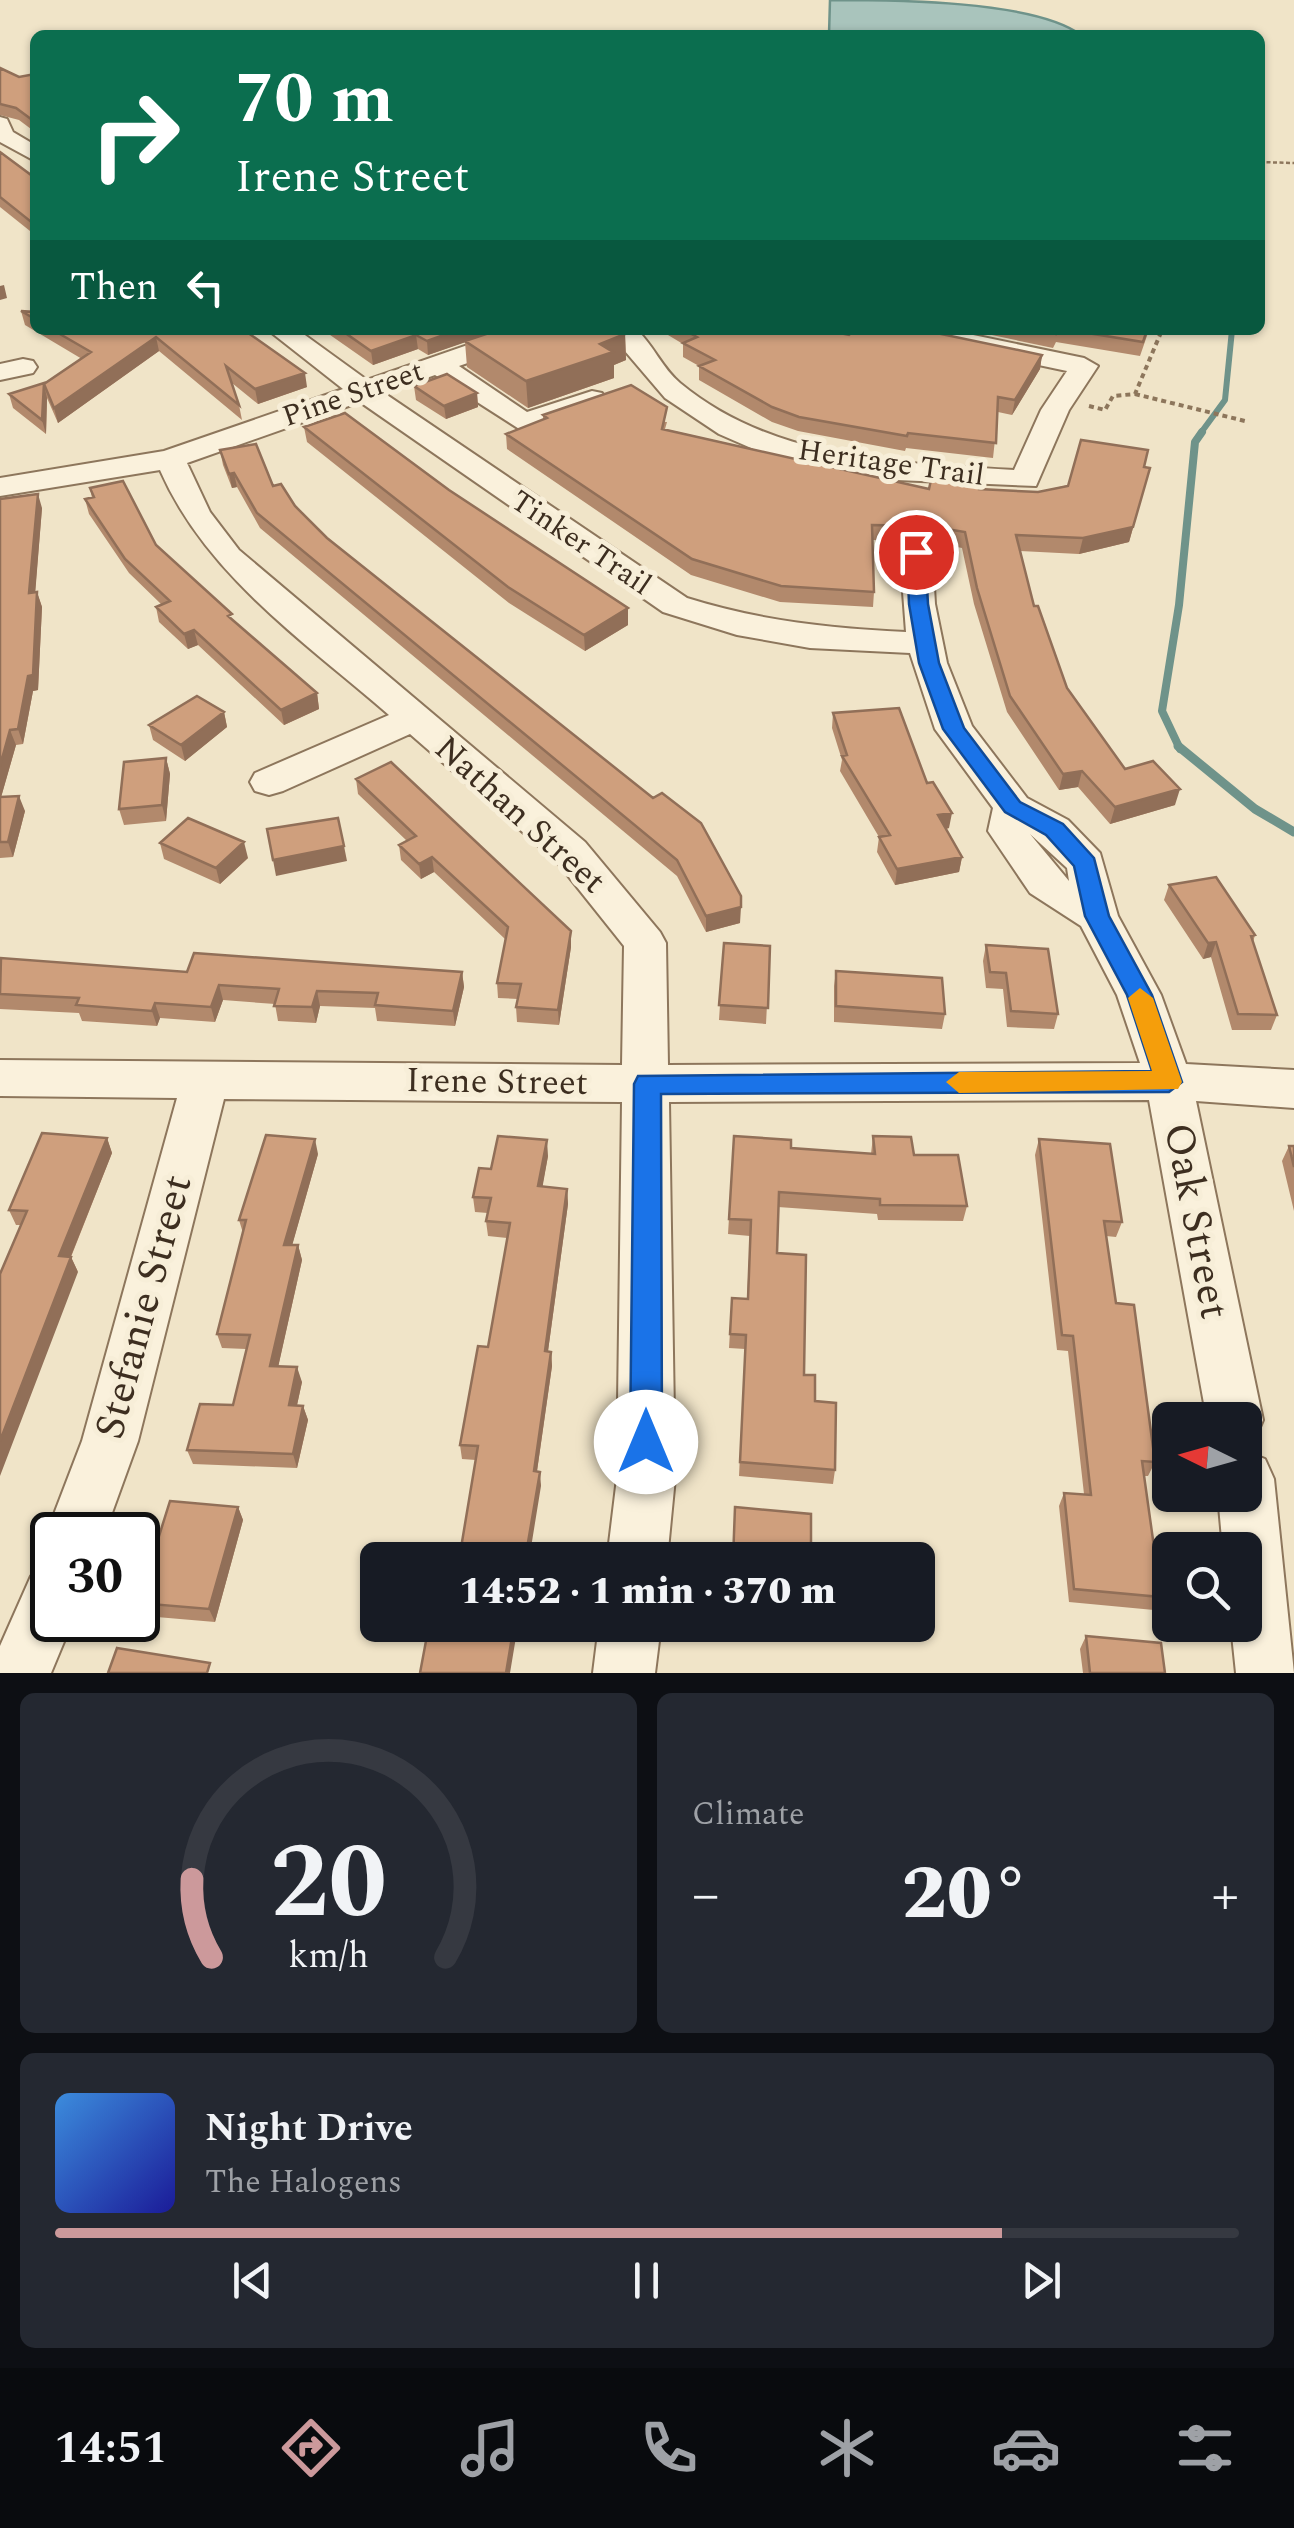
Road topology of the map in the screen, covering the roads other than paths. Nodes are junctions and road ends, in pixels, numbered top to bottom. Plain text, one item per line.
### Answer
1 (0, 123) edge
2 (30, 151) edge
3 (289, 335) edge
4 (464, 335) edge
5 (522, 335) edge
6 (629, 335) edge
7 (934, 335) edge
8 (486, 348) junction
9 (437, 364) junction
10 (658, 377) junction
11 (367, 390) junction
12 (170, 459) junction
13 (0, 486) edge
14 (916, 552) dead end
15 (925, 642) junction
16 (414, 718) junction
17 (269, 782) dead end
18 (0, 1078) edge
19 (206, 1078) junction
20 (1169, 1082) junction
21 (647, 1084) junction
22 (1294, 1089) edge
23 (1231, 1402) edge
24 (83, 1512) edge
25 (1249, 1512) edge
26 (639, 1542) edge
27 (33, 1642) edge
28 (628, 1642) edge
29 (20, 1673) edge
30 (624, 1673) edge
31 (1267, 1673) edge

1 - 2 street
3 - 11 street, Tinker Trail
4 - 8 street
5 - 8 street, Pine Street
6 - 10 street, Heritage Trail
7 - 10 street, Heritage Trail
8 - 9 street, Pine Street
9 - 10 street
9 - 11 street, Pine Street
11 - 12 street, Pine Street
11 - 15 street, Tinker Trail
12 - 13 street
12 - 16 street, Nathan Street
14 - 15 street, Oak Street
15 - 20 street, Oak Street
16 - 17 street
16 - 21 street, Nathan Street
18 - 19 street, Irene Street
19 - 21 street, Irene Street
19 - 24 street, Stefanie Street
20 - 21 street, Irene Street
20 - 22 street, Irene Street
20 - 23 street, Oak Street
21 - 26 street, Nathan Street
25 - 31 street
27 - 29 street
28 - 30 street

